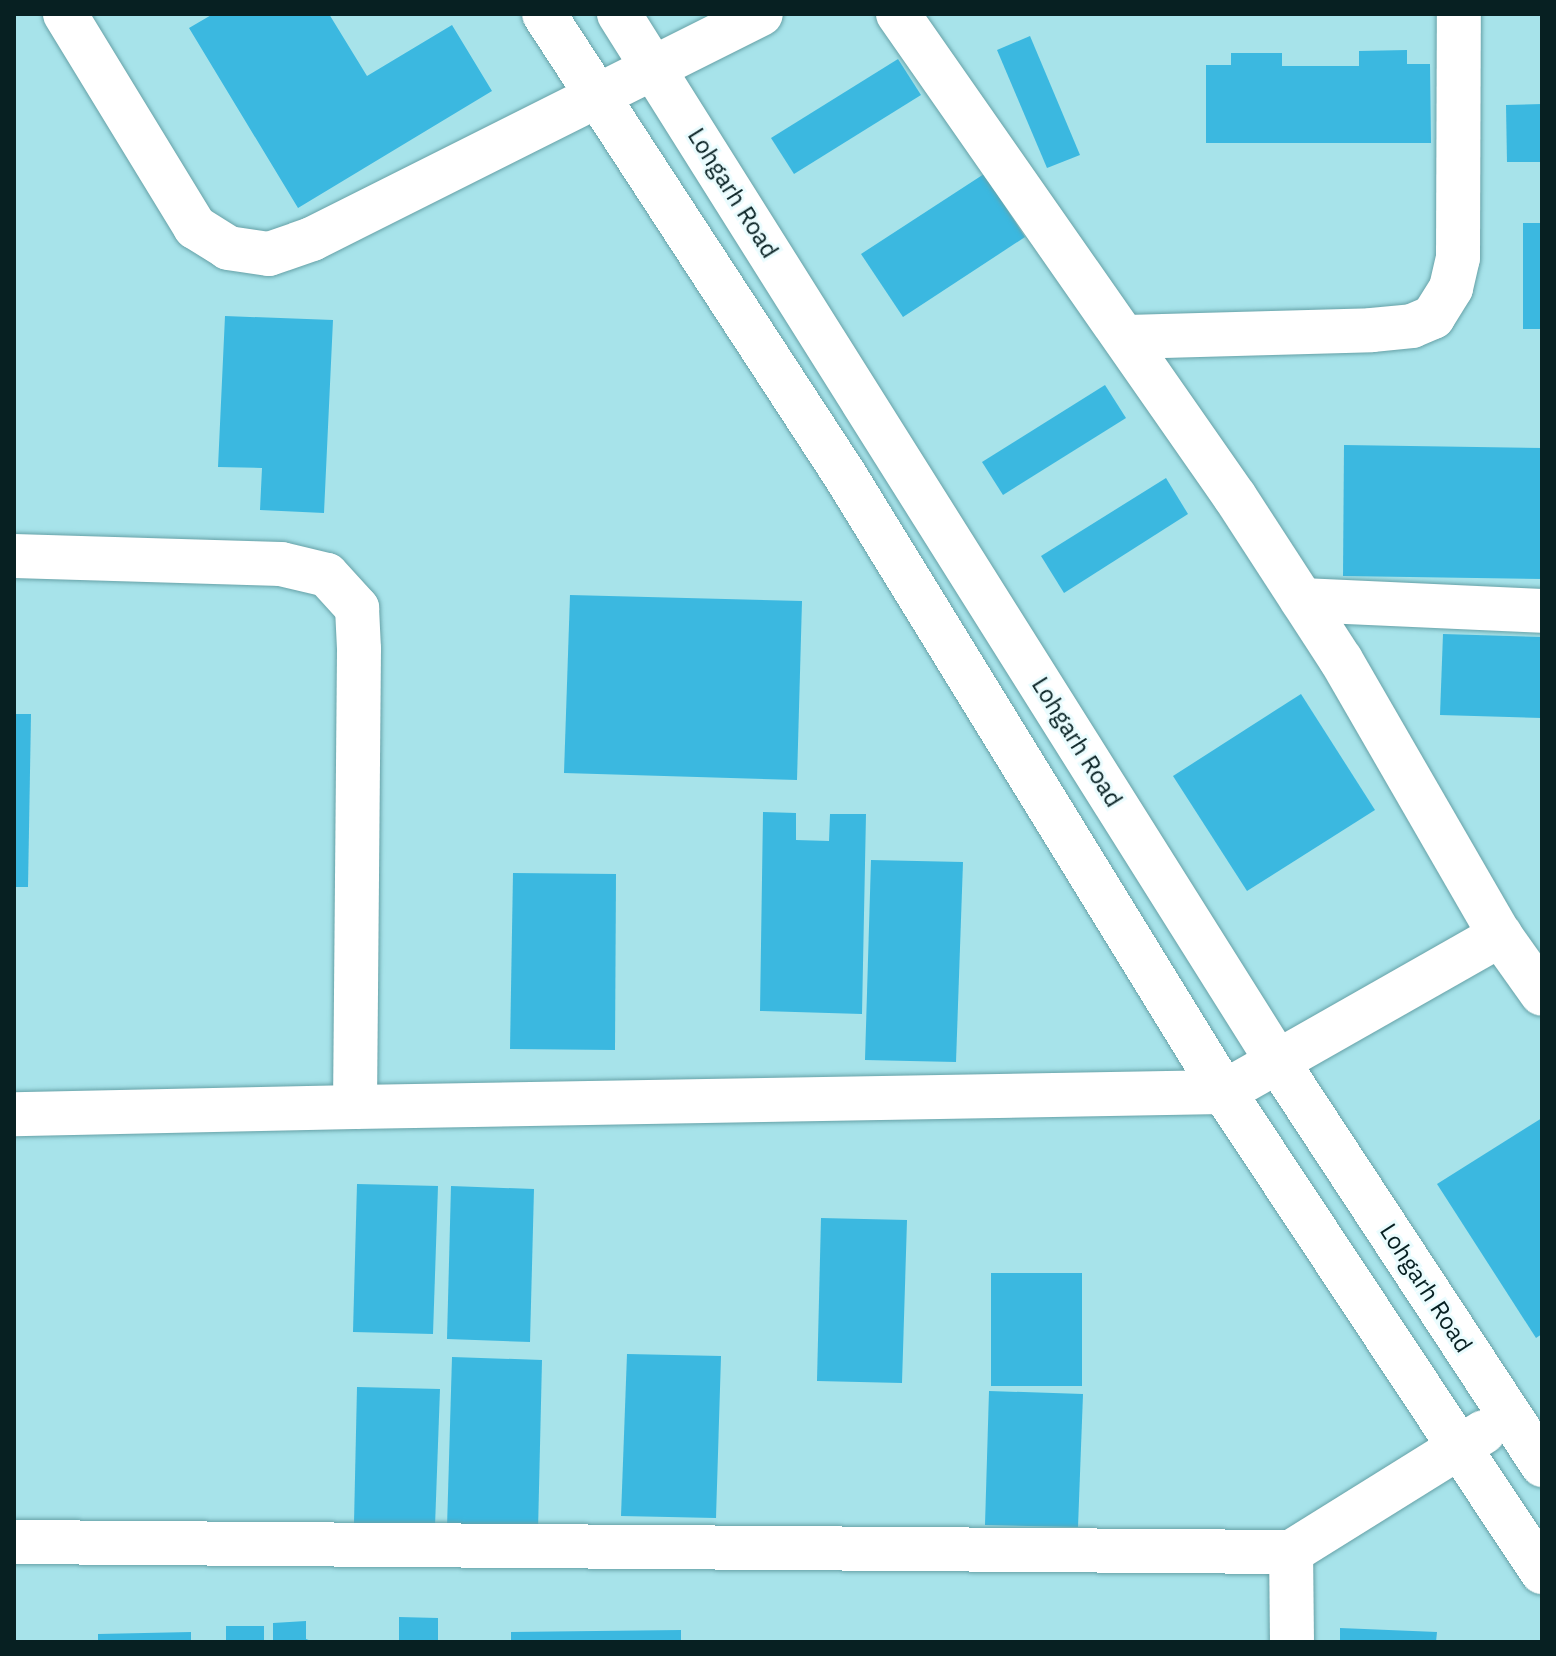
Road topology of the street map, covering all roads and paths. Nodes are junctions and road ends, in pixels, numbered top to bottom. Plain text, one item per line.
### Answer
1 (65, 14) edge
2 (544, 14) edge
3 (619, 14) edge
4 (761, 14) edge
5 (898, 14) edge
6 (1459, 14) edge
7 (653, 67) junction
8 (598, 94) junction
9 (1127, 337) junction
10 (14, 556) edge
11 (1302, 600) junction
12 (1542, 611) edge
13 (1526, 963) edge
14 (1279, 1064) junction
15 (1224, 1092) junction
16 (355, 1107) junction
17 (14, 1114) edge
18 (1510, 1416) junction
19 (1460, 1447) junction
20 (1542, 1465) edge
21 (14, 1542) edge
22 (1291, 1552) junction
23 (1542, 1572) edge
24 (1292, 1642) edge

1 - 8 street
2 - 8 street
3 - 7 street, Lohgarh Road
4 - 7 street
5 - 9 street
6 - 9 street
7 - 8 street
7 - 14 street, Lohgarh Road
8 - 15 street
9 - 11 street
10 - 16 street
11 - 12 street
11 - 13 street
13 - 14 street
14 - 15 street
14 - 18 street, Lohgarh Road
15 - 16 street
15 - 19 street
16 - 17 street
18 - 19 street
18 - 20 street, Lohgarh Road
19 - 22 street
19 - 23 street
21 - 22 street
22 - 24 street

